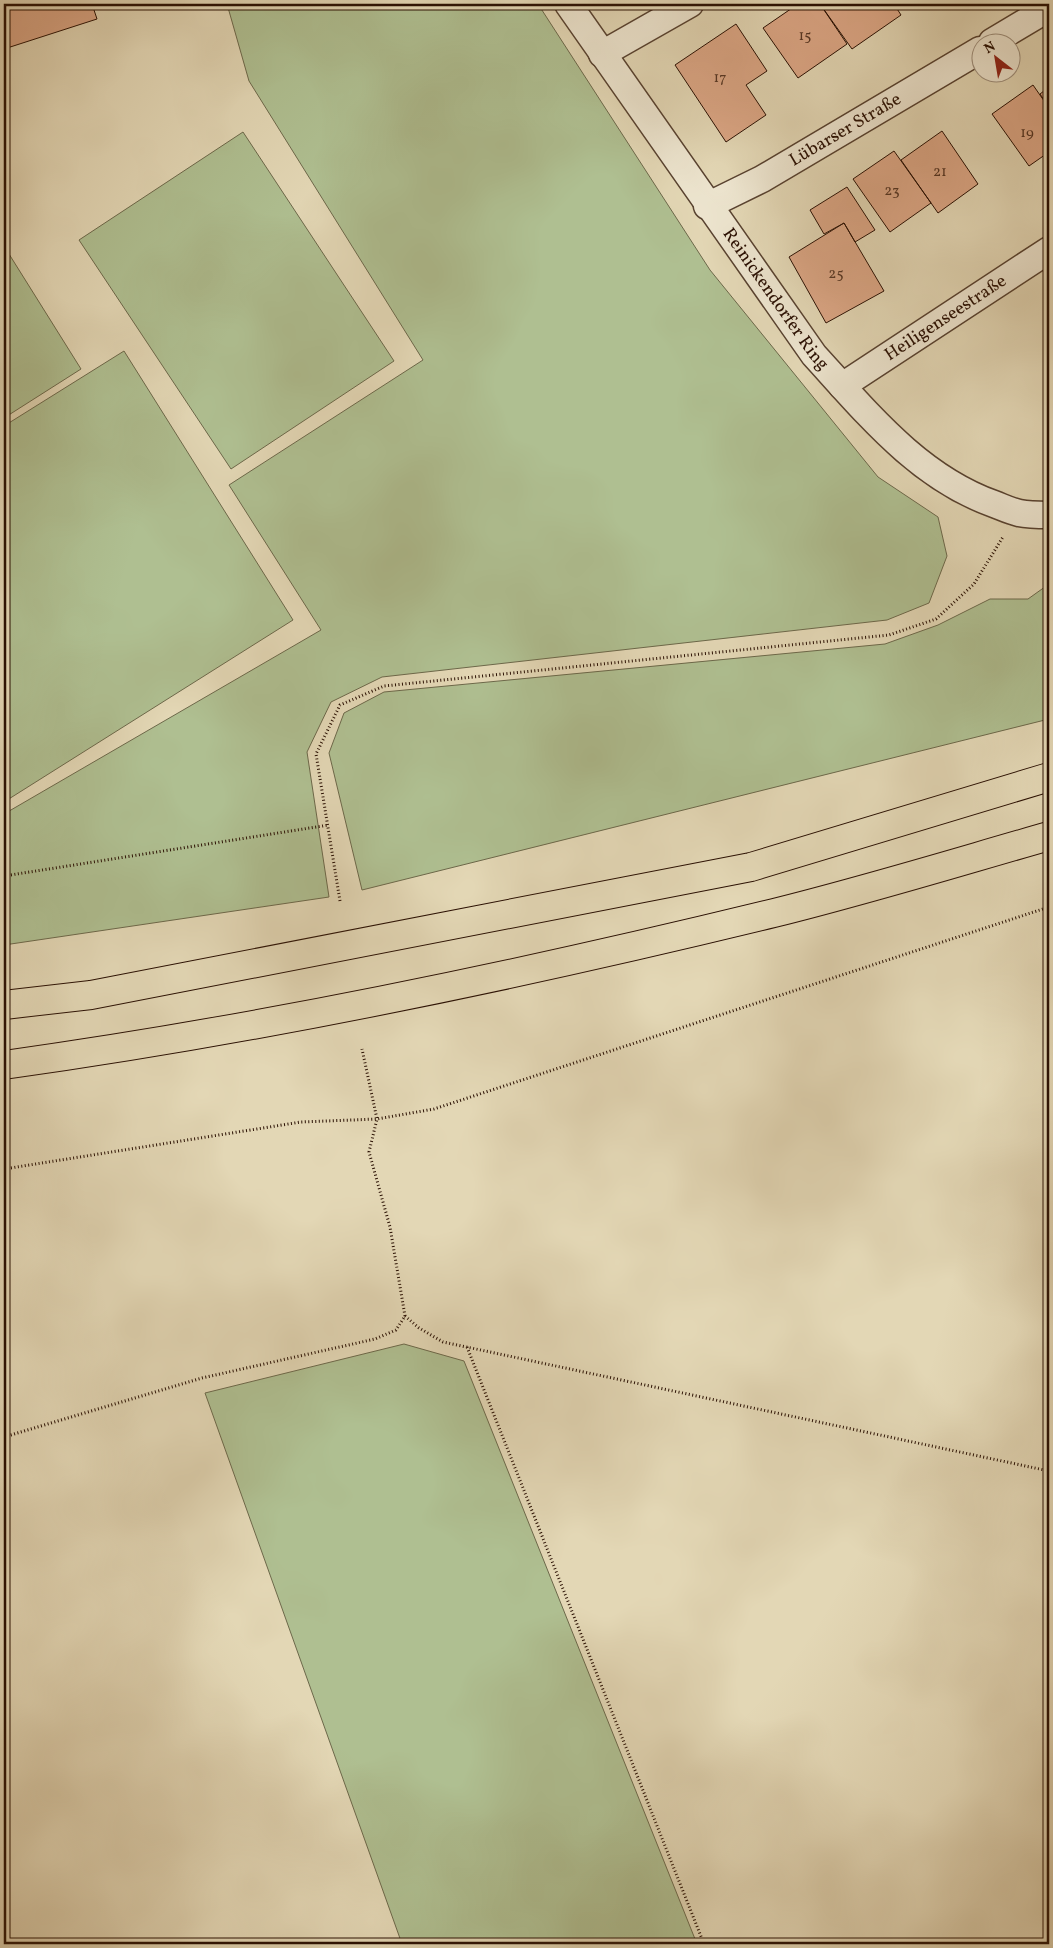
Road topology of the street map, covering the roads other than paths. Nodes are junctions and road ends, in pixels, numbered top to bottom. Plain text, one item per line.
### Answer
1 (568, 4) edge
2 (690, 4) edge
3 (1049, 8) edge
4 (1009, 32) edge
5 (602, 54) junction
6 (970, 56) edge
7 (707, 206) junction
8 (1049, 250) edge
9 (842, 386) junction
10 (1049, 515) edge
11 (1049, 777) edge
12 (1049, 836) edge
13 (4, 1006) edge
14 (4, 1065) edge

1 - 5 street, Reinickendorfer Ring
2 - 5 street
3 - 4 street
5 - 7 street, Reinickendorfer Ring
6 - 7 street, Lübarser Straße
7 - 9 street, Reinickendorfer Ring
8 - 9 street, Heiligenseestraße
9 - 10 street, Reinickendorfer Ring
11 - 13 highway
12 - 14 highway

